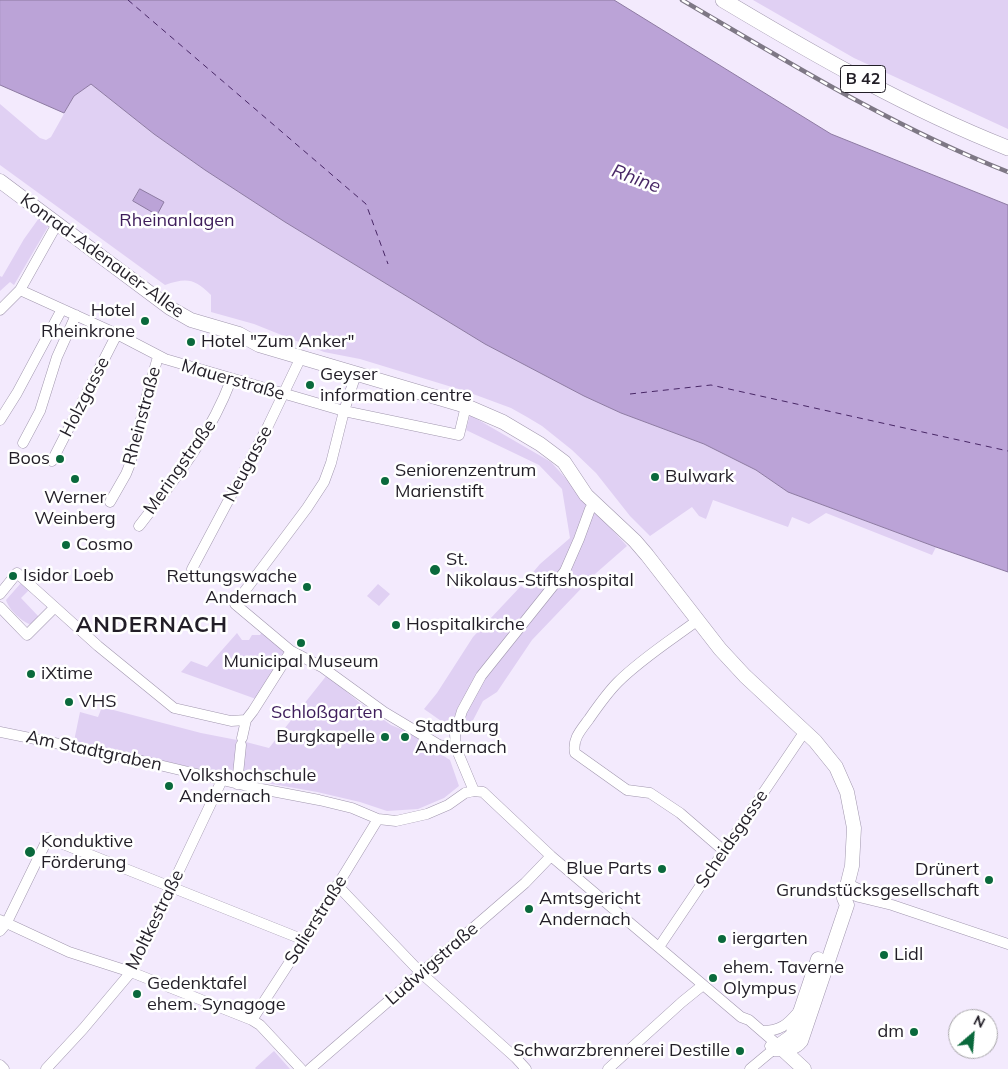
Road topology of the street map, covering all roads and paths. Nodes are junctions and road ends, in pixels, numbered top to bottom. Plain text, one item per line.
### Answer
1 (723, 0) edge
2 (1008, 148) edge
3 (0, 181) edge
4 (57, 224) junction
5 (20, 290) junction
6 (62, 309) junction
7 (0, 310) edge
8 (76, 315) junction
9 (117, 334) junction
10 (158, 357) junction
11 (301, 357) junction
12 (356, 374) junction
13 (231, 380) junction
14 (282, 394) junction
15 (466, 406) junction
16 (344, 411) junction
17 (0, 420) edge
18 (23, 443) dead end
19 (52, 461) dead end
20 (110, 502) dead end
21 (594, 503) junction
22 (139, 526) dead end
23 (192, 569) dead end
24 (0, 594) edge
25 (0, 607) edge
26 (54, 608) junction
27 (698, 620) junction
28 (291, 651) junction
29 (246, 720) junction
30 (805, 731) junction
31 (0, 732) edge
32 (456, 748) junction
33 (222, 780) junction
34 (237, 784) junction
35 (474, 791) junction
36 (378, 819) junction
37 (724, 851) junction
38 (551, 856) junction
39 (337, 885) junction
40 (171, 888) junction
41 (846, 891) junction
42 (2, 925) edge
43 (304, 940) junction
44 (1008, 944) edge
45 (659, 947) junction
46 (131, 972) junction
47 (421, 973) junction
48 (703, 985) junction
49 (802, 1007) junction
50 (740, 1017) junction
51 (252, 1020) junction
52 (762, 1031) junction
53 (800, 1041) junction
54 (778, 1048) junction
55 (0, 1065) edge
56 (523, 1068) edge
57 (4, 1069) edge
58 (46, 1069) edge
59 (301, 1069) edge
60 (310, 1069) edge
61 (608, 1069) edge
62 (750, 1069) edge
63 (795, 1069) edge
64 (804, 1069) edge
65 (809, 1069) edge

1 - 2 main road, B 42
3 - 4 street, Konrad-Adenauer-Allee
4 - 5 street
4 - 11 street, Konrad-Adenauer-Allee
5 - 6 street, Mauerstraße
5 - 7 street
6 - 8 street, Mauerstraße
6 - 17 street
8 - 9 street, Mauerstraße
8 - 18 street
9 - 10 street, Mauerstraße
9 - 19 street, Holzgasse
10 - 13 street, Mauerstraße
10 - 20 street, Rheinstraße
11 - 12 street, Konrad-Adenauer-Allee
11 - 14 street, Neugasse
12 - 15 street, Konrad-Adenauer-Allee
12 - 16 street
13 - 14 street, Mauerstraße
13 - 22 street, Meringstraße
14 - 16 street, Mauerstraße
14 - 23 street, Neugasse
15 - 16 street, Mauerstraße
15 - 21 street, Konrad-Adenauer-Allee
16 - 28 street
21 - 27 street, Konrad-Adenauer-Allee
21 - 32 street
24 - 26 street
25 - 26 street
26 - 29 street
27 - 30 street, Konrad-Adenauer-Allee
27 - 37 street
28 - 29 street
28 - 32 street
29 - 34 street
30 - 37 street, Scheidsgasse
30 - 41 street, Konrad-Adenauer-Allee
31 - 33 street, Am Stadtgraben
32 - 35 street
33 - 34 street, Am Stadtgraben
33 - 40 street, Moltkestraße
34 - 36 street, Am Stadtgraben
35 - 36 street, Am Stadtgraben
35 - 38 street
36 - 39 street, Salierstraße
37 - 45 street, Scheidsgasse
38 - 45 street
38 - 47 street, Ludwigstraße
39 - 43 street, Salierstraße
39 - 47 street
40 - 42 street
40 - 43 street
40 - 46 street, Moltkestraße
41 - 44 street
41 - 49 street, Konrad-Adenauer-Allee
41 - 53 street, Konrad-Adenauer-Allee
42 - 46 street
43 - 51 street, Salierstraße
45 - 48 street
46 - 51 street
46 - 58 street, Moltkestraße
47 - 56 street
47 - 60 street, Ludwigstraße
48 - 50 street
48 - 61 street
49 - 52 street, Konrad-Adenauer-Allee
49 - 54 street, Konrad-Adenauer-Allee
50 - 52 street
50 - 54 street
51 - 59 street
52 - 54 street
53 - 54 street
53 - 65 street
54 - 62 street
54 - 63 street
54 - 64 street
55 - 57 street

